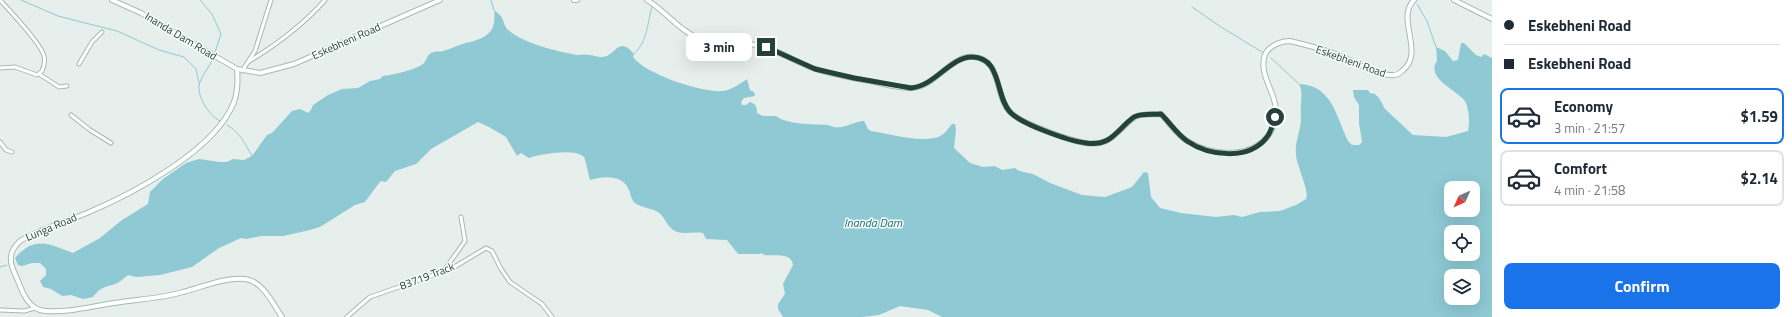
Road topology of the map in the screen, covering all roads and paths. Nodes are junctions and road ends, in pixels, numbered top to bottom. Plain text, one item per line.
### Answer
1 (0, 0) edge
2 (113, 0) edge
3 (272, 0) edge
4 (325, 0) edge
5 (440, 0) edge
6 (647, 0) edge
7 (1414, 0) edge
8 (1454, 0) edge
9 (1492, 19) edge
10 (102, 32) dead end
11 (248, 62) junction
12 (79, 64) dead end
13 (0, 68) edge
14 (240, 70) junction
15 (250, 72) joint
16 (39, 74) junction
17 (67, 86) dead end
18 (71, 115) dead end
19 (0, 142) edge
20 (111, 143) dead end
21 (12, 152) dead end
22 (461, 217) dead end
23 (443, 272) junction
24 (35, 308) junction
25 (0, 310) edge
26 (282, 317) edge
27 (347, 317) edge
28 (552, 317) edge

1 - 16 street
2 - 14 street, Inanda Dam Road
3 - 11 street
4 - 11 street
5 - 15 street, Eskebheni Road
6 - 7 street, Eskebheni Road
8 - 9 street
10 - 12 street
11 - 14 street
13 - 16 street
14 - 15 street, Inanda Dam Road
14 - 24 street, Lunga Road
16 - 17 street
18 - 20 street
19 - 21 street
22 - 23 street
23 - 27 street, 83719 Track
23 - 28 street, 83719 Track
24 - 25 street
24 - 26 street

